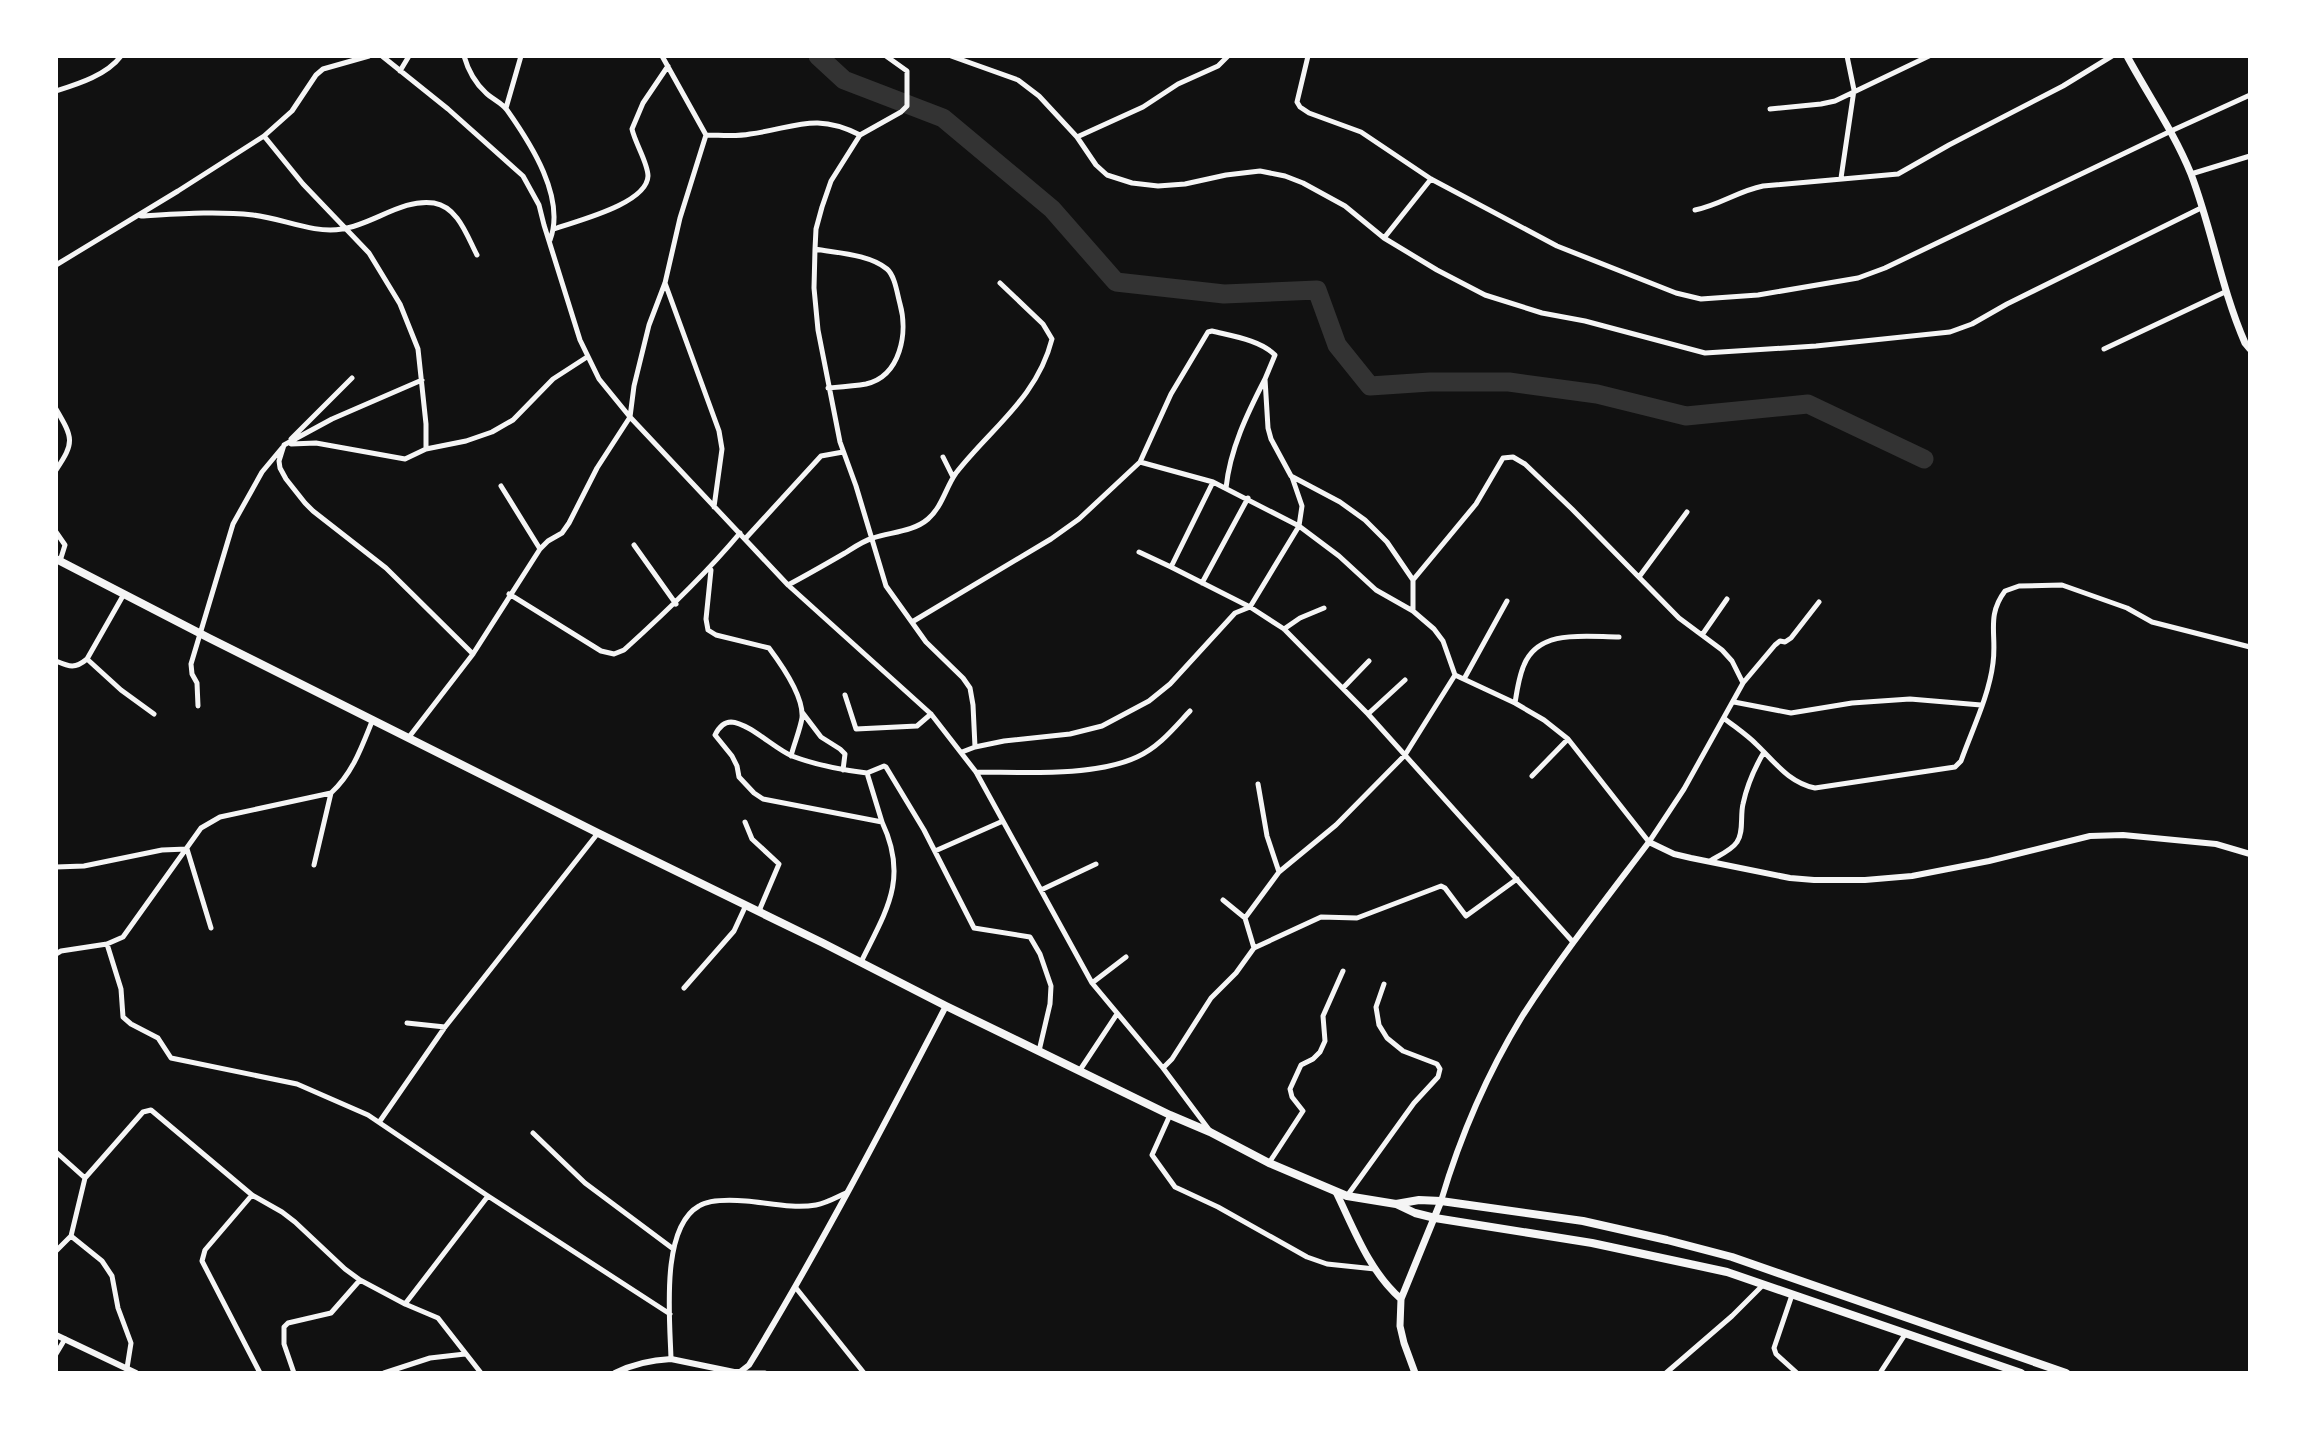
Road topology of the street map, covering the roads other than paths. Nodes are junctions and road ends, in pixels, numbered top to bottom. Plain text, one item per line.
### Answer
1 (121, 56) edge
2 (369, 56) edge
3 (382, 56) edge
4 (409, 56) edge
5 (464, 56) edge
6 (521, 56) edge
7 (662, 56) edge
8 (886, 56) edge
9 (951, 56) edge
10 (1228, 56) edge
11 (1308, 56) edge
12 (1847, 56) edge
13 (1929, 56) edge
14 (2112, 56) edge
15 (2127, 56) edge
16 (668, 66) junction
17 (400, 71) junction
18 (1854, 90) junction
19 (56, 91) edge
20 (2250, 95) edge
21 (506, 108) junction
22 (1770, 108) dead end
23 (2171, 131) junction
24 (706, 135) junction
25 (860, 135) junction
26 (264, 136) junction
27 (1077, 137) junction
28 (2250, 156) edge
29 (2191, 174) junction
30 (1841, 178) junction
31 (1431, 179) junction
32 (2201, 208) junction
33 (1695, 210) dead end
34 (137, 216) junction
35 (344, 229) junction
36 (554, 229) junction
37 (1384, 238) junction
38 (550, 240) junction
39 (815, 249) junction
40 (477, 254) dead end
41 (56, 265) edge
42 (665, 283) junction
43 (1000, 283) dead end
44 (2225, 292) junction
45 (2104, 349) dead end
46 (2250, 349) edge
47 (587, 357) junction
48 (352, 378) dead end
49 (1265, 379) junction
50 (422, 380) junction
51 (828, 388) junction
52 (56, 409) edge
53 (630, 417) junction
54 (66, 427) junction
55 (59, 430) dead end
56 (284, 445) junction
57 (426, 449) junction
58 (843, 452) junction
59 (943, 457) dead end
60 (1140, 462) junction
61 (56, 470) edge
62 (1291, 476) junction
63 (953, 477) junction
64 (1213, 482) junction
65 (501, 486) dead end
66 (1226, 488) junction
67 (1248, 498) junction
68 (714, 507) junction
69 (1687, 512) dead end
70 (1299, 526) junction
71 (56, 532) edge
72 (740, 533) junction
73 (872, 538) junction
74 (745, 539) junction
75 (634, 545) dead end
76 (540, 549) junction
77 (1139, 551) dead end
78 (58, 560) edge
79 (1171, 567) junction
80 (711, 568) junction
81 (1639, 577) junction
82 (1413, 580) junction
83 (1202, 583) junction
84 (788, 585) junction
85 (124, 594) junction
86 (509, 594) junction
87 (1727, 599) dead end
88 (1507, 601) dead end
89 (1819, 602) dead end
90 (676, 604) junction
91 (1250, 607) junction
92 (1324, 608) dead end
93 (1413, 611) junction
94 (912, 622) junction
95 (1284, 629) junction
96 (199, 632) junction
97 (1702, 635) junction
98 (1619, 637) dead end
99 (2250, 647) edge
100 (473, 654) junction
101 (87, 659) junction
102 (56, 661) edge
103 (1370, 661) dead end
104 (1455, 675) junction
105 (1464, 679) junction
106 (1405, 680) dead end
107 (1743, 683) junction
108 (1343, 688) junction
109 (845, 695) dead end
110 (1734, 702) junction
111 (1515, 703) junction
112 (1981, 705) junction
113 (198, 706) dead end
114 (1190, 711) dead end
115 (802, 712) junction
116 (931, 713) junction
117 (154, 714) dead end
118 (1368, 714) junction
119 (373, 719) junction
120 (1725, 719) junction
121 (409, 737) junction
122 (1568, 739) junction
123 (975, 747) junction
124 (961, 752) junction
125 (1764, 752) junction
126 (1405, 755) junction
127 (790, 756) junction
128 (843, 770) junction
129 (976, 772) junction
130 (867, 773) junction
131 (1532, 776) dead end
132 (1258, 784) dead end
133 (331, 793) junction
134 (1003, 821) junction
135 (745, 822) dead end
136 (882, 822) junction
137 (598, 833) junction
138 (1649, 842) junction
139 (187, 849) junction
140 (935, 851) junction
141 (2250, 854) edge
142 (1710, 861) junction
143 (1096, 864) dead end
144 (314, 865) dead end
145 (56, 867) edge
146 (1279, 872) junction
147 (1517, 879) junction
148 (1041, 890) junction
149 (1223, 900) dead end
150 (746, 905) junction
151 (759, 911) junction
152 (1245, 918) junction
153 (211, 928) dead end
154 (1573, 942) junction
155 (107, 944) junction
156 (1254, 948) junction
157 (58, 952) edge
158 (1126, 957) dead end
159 (861, 963) junction
160 (1343, 971) dead end
161 (1092, 983) junction
162 (1384, 984) dead end
163 (684, 988) dead end
164 (946, 1006) junction
165 (1116, 1014) junction
166 (407, 1023) dead end
167 (445, 1027) junction
168 (1039, 1051) junction
169 (1163, 1068) junction
170 (1080, 1070) junction
171 (1170, 1115) junction
172 (380, 1121) junction
173 (1210, 1132) junction
174 (533, 1133) dead end
175 (56, 1152) edge
176 (1269, 1163) junction
177 (85, 1178) junction
178 (849, 1192) junction
179 (1336, 1192) junction
180 (251, 1195) junction
181 (488, 1196) junction
182 (1347, 1196) junction
183 (1441, 1201) junction
184 (1396, 1204) junction
185 (1435, 1218) junction
186 (71, 1236) junction
187 (672, 1248) junction
188 (56, 1251) edge
189 (1374, 1269) junction
190 (360, 1280) junction
191 (1763, 1285) junction
192 (796, 1288) junction
193 (1793, 1295) junction
194 (1401, 1299) junction
195 (405, 1304) junction
196 (670, 1314) junction
197 (1906, 1333) junction
198 (56, 1335) edge
199 (65, 1339) junction
200 (465, 1353) junction
201 (56, 1354) edge
202 (671, 1359) junction
203 (127, 1368) junction
204 (136, 1373) edge
205 (260, 1373) edge
206 (294, 1373) edge
207 (384, 1373) edge
208 (481, 1373) edge
209 (615, 1373) edge
210 (740, 1373) edge
211 (765, 1373) edge
212 (864, 1373) edge
213 (1415, 1373) edge
214 (1667, 1373) edge
215 (1797, 1373) edge
216 (1880, 1373) edge
217 (2021, 1373) edge
218 (2066, 1373) edge

1 - 19 street
2 - 26 street
3 - 17 street
4 - 17 street
5 - 21 street
6 - 21 street
7 - 16 street
8 - 25 street
9 - 27 street
10 - 27 street
11 - 31 street
12 - 18 street
13 - 18 street
14 - 30 street
15 - 23 main road
16 - 24 street
16 - 36 street
17 - 38 street
18 - 22 street
18 - 30 street
20 - 23 street
21 - 36 street
23 - 29 main road
23 - 31 street
24 - 25 street
24 - 42 street
25 - 39 street
26 - 34 street
26 - 35 street
27 - 37 street
28 - 29 street
29 - 32 main road
30 - 33 street
31 - 37 street
32 - 37 street
32 - 44 main road
34 - 35 street
34 - 41 street
35 - 40 street
35 - 50 street
36 - 38 street
38 - 47 street
39 - 51 street
39 - 51 street
42 - 53 street
42 - 68 street
43 - 63 street
44 - 45 street
44 - 46 main road
47 - 53 street
47 - 57 street
48 - 56 street
49 - 60 street
49 - 62 street
49 - 66 street
50 - 56 street
50 - 57 street
51 - 58 street
52 - 54 street
53 - 68 street
53 - 76 street
54 - 55 street
54 - 61 street
56 - 57 street
56 - 96 street
56 - 100 street
58 - 73 street
58 - 74 street
59 - 63 street
60 - 64 street
60 - 94 street
62 - 70 street
62 - 82 street
63 - 73 street
64 - 66 street
64 - 79 street
65 - 76 street
66 - 67 street
67 - 70 street
67 - 83 street
68 - 72 street
69 - 81 street
70 - 91 street
70 - 93 street
71 - 78 street
72 - 74 street
72 - 80 street
73 - 84 street
73 - 94 street
74 - 84 street
75 - 90 street
76 - 86 street
77 - 79 street
78 - 85 main road
79 - 83 street
80 - 90 street
80 - 115 street
81 - 82 street
81 - 97 street
82 - 93 street
83 - 91 street
84 - 116 street
85 - 96 main road
85 - 101 street
86 - 90 street
86 - 100 street
87 - 97 street
88 - 105 street
89 - 107 street
91 - 95 street
91 - 123 street
92 - 95 street
93 - 104 street
94 - 123 street
95 - 108 street
96 - 113 street
96 - 119 main road
97 - 107 street
98 - 111 street
99 - 112 street
100 - 121 street
101 - 102 street
101 - 117 street
103 - 108 street
104 - 105 street
104 - 126 street
105 - 111 street
106 - 118 street
107 - 110 street
108 - 118 street
109 - 116 street
110 - 112 street
110 - 120 street
111 - 122 street
112 - 125 street
114 - 129 street
115 - 127 street
115 - 128 street
116 - 124 street
118 - 126 street
119 - 121 main road
119 - 133 street
120 - 125 street
120 - 138 street
121 - 137 main road
122 - 131 street
122 - 138 street
123 - 124 street
124 - 129 street
125 - 142 street
126 - 146 street
126 - 147 street
127 - 128 street
127 - 136 street
128 - 130 street
129 - 134 street
130 - 136 street
130 - 140 street
132 - 146 street
133 - 139 street
133 - 144 street
134 - 140 street
134 - 148 street
135 - 151 street
136 - 159 street
137 - 150 main road
137 - 167 street
138 - 142 street
138 - 154 street
139 - 145 street
139 - 153 street
139 - 155 street
140 - 168 street
141 - 142 street
143 - 148 street
146 - 152 street
147 - 154 street
147 - 156 street
148 - 161 street
149 - 152 street
150 - 151 main road
150 - 163 street
151 - 159 main road
152 - 156 street
154 - 183 street
155 - 157 street
155 - 172 street
156 - 169 street
158 - 161 street
159 - 164 main road
160 - 176 street
161 - 165 street
162 - 182 street
164 - 168 main road
164 - 178 street
165 - 169 street
165 - 170 street
166 - 167 street
167 - 172 street
168 - 170 main road
169 - 173 street
170 - 171 main road
171 - 173 main road
171 - 189 street
172 - 181 street
173 - 176 main road
174 - 187 street
175 - 177 street
176 - 179 main road
177 - 180 street
177 - 186 street
178 - 187 street
178 - 192 street
179 - 182 main road
179 - 189 main road
180 - 190 street
180 - 205 street
181 - 195 street
181 - 196 street
182 - 184 main road
183 - 184 main road
183 - 185 main road
183 - 218 main road
184 - 185 main road
185 - 191 main road
185 - 194 main road
186 - 188 street
186 - 203 street
187 - 196 street
189 - 194 main road
190 - 195 street
190 - 206 street
191 - 193 main road
191 - 214 street
192 - 210 street
192 - 212 street
193 - 197 main road
193 - 215 street
194 - 213 main road
195 - 200 street
196 - 202 street
197 - 216 street
197 - 217 main road
198 - 199 street
199 - 201 street
199 - 203 street
200 - 207 street
200 - 208 street
202 - 209 street
202 - 210 street
203 - 204 street
210 - 211 street

